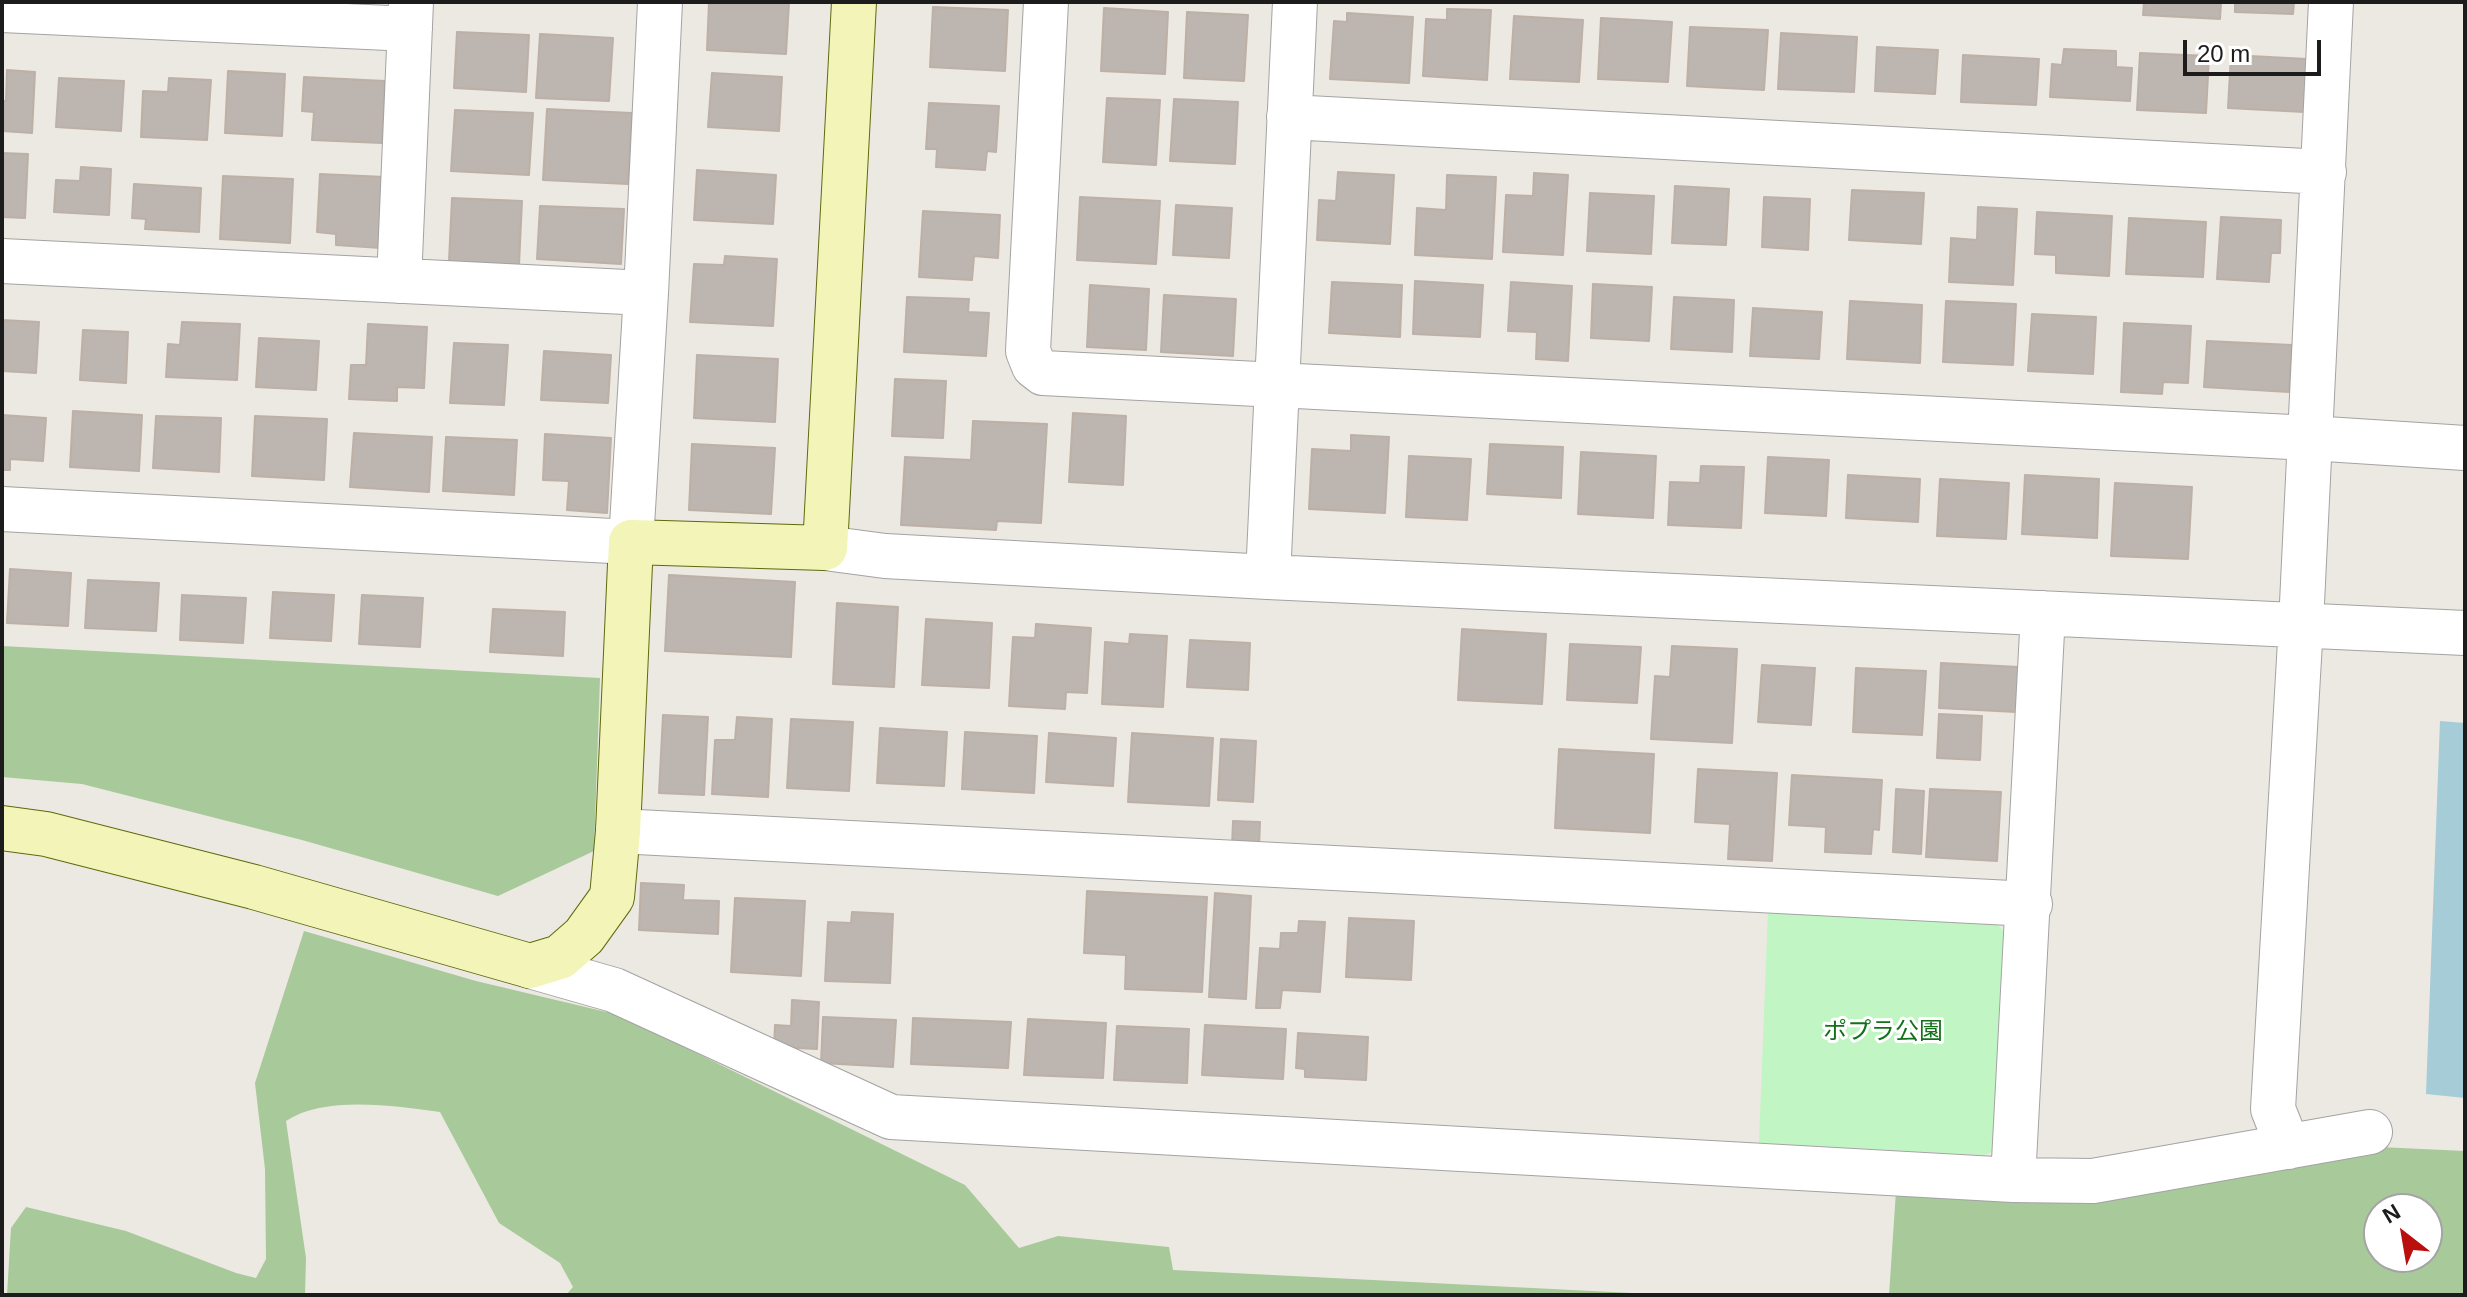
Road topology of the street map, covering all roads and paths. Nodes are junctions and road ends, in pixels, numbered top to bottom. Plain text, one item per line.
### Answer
1 (660, 2) edge
2 (854, 2) edge
3 (1046, 2) edge
4 (1295, 2) edge
5 (2331, 2) edge
6 (2, 10) edge
7 (411, 16) edge
8 (1289, 117) junction
9 (2324, 172) junction
10 (2, 261) edge
11 (399, 281) junction
12 (646, 293) junction
13 (1277, 386) junction
14 (2310, 438) junction
15 (2465, 448) edge
16 (2, 509) edge
17 (631, 542) junction
18 (825, 548) junction
19 (1268, 577) junction
20 (2043, 613) junction
21 (2301, 624) junction
22 (2465, 633) edge
23 (2, 828) edge
24 (618, 831) junction
25 (2030, 904) junction
26 (530, 966) junction
27 (2370, 1132) dead end
28 (2288, 1147) junction
29 (2013, 1180) junction

1 - 12 street
2 - 18 street
3 - 13 street
4 - 8 street
5 - 9 street
6 - 7 street
7 - 11 street
8 - 9 street
8 - 13 street
9 - 14 street
10 - 11 street
11 - 12 street
12 - 17 street
13 - 14 street
13 - 19 street
14 - 15 street
14 - 21 street
16 - 17 street
17 - 18 street
17 - 24 street
18 - 19 street
19 - 20 street
20 - 21 street
20 - 25 street
21 - 22 street
21 - 28 street
23 - 26 street
24 - 25 street
24 - 26 street
25 - 29 street
26 - 29 street
27 - 28 street
28 - 29 street

